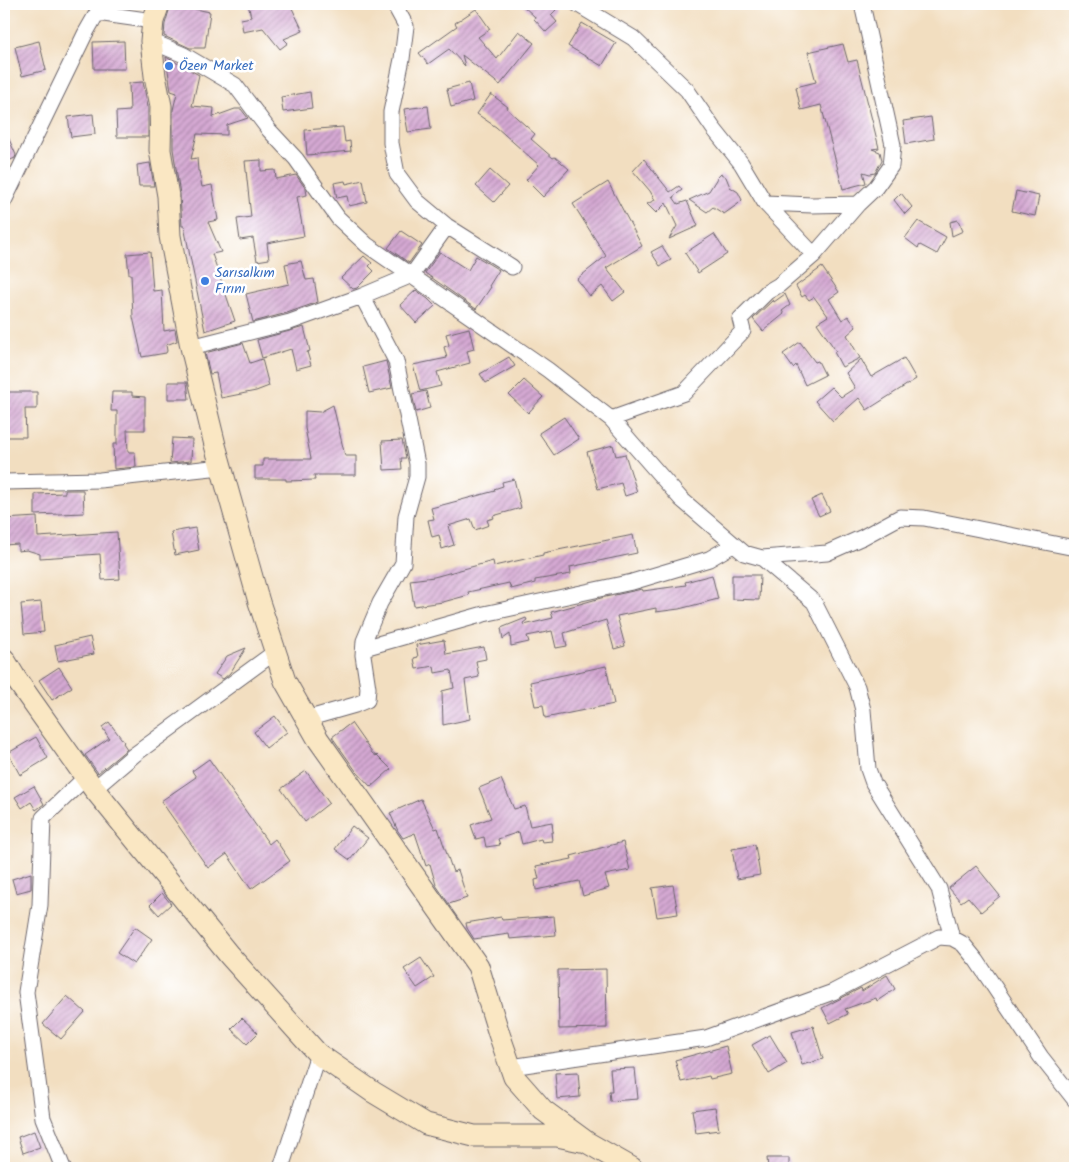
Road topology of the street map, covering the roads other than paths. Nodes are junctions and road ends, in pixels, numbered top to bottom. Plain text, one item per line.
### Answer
1 (394, 4) edge
2 (577, 4) edge
3 (862, 4) edge
4 (121, 10) edge
5 (154, 22) edge
6 (4, 201) edge
7 (765, 203) junction
8 (858, 204) junction
9 (447, 226) junction
10 (814, 255) junction
11 (512, 267) dead end
12 (412, 275) junction
13 (362, 296) junction
14 (191, 347) junction
15 (612, 419) junction
16 (221, 467) junction
17 (4, 482) edge
18 (733, 544) junction
19 (1075, 548) edge
20 (762, 558) junction
21 (364, 648) junction
22 (275, 652) junction
23 (4, 658) edge
24 (306, 719) junction
25 (90, 783) junction
26 (952, 938) junction
27 (318, 1054) junction
28 (511, 1067) junction
29 (1075, 1100) edge
30 (588, 1143) junction
31 (63, 1168) edge
32 (281, 1168) edge
33 (632, 1168) edge

1 - 9 street
2 - 7 street
3 - 8 street
4 - 5 street
4 - 6 street
5 - 12 street
5 - 14 street
7 - 8 street
7 - 10 street
8 - 10 street
9 - 11 street
9 - 12 street
10 - 15 street
12 - 13 street
12 - 15 street
13 - 14 street
13 - 21 street
14 - 16 street
15 - 18 street
16 - 17 street
16 - 22 street
18 - 20 street
18 - 21 street
19 - 20 street
20 - 26 street
21 - 24 street
22 - 24 street
22 - 25 street
23 - 25 street
24 - 28 street
25 - 27 street
25 - 31 street
26 - 28 street
26 - 29 street
27 - 30 street
27 - 32 street
28 - 30 street
30 - 33 street

